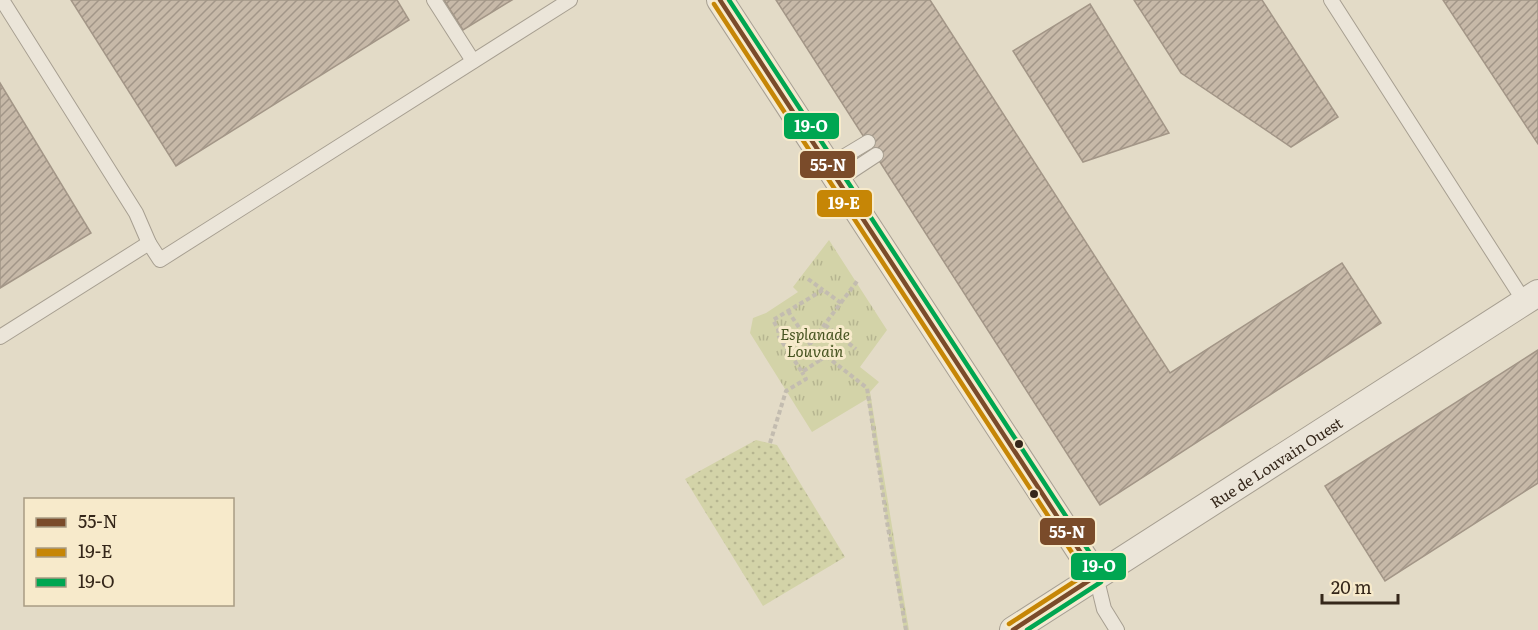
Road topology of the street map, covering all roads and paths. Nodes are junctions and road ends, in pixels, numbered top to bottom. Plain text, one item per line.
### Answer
1 (2, 0) edge
2 (434, 0) edge
3 (570, 0) edge
4 (720, 0) edge
5 (1331, 0) edge
6 (473, 61) junction
7 (868, 142) dead end
8 (876, 155) dead end
9 (833, 173) junction
10 (149, 243) junction
11 (808, 279) dead end
12 (858, 280) dead end
13 (823, 290) junction
14 (1531, 297) edge
15 (841, 303) junction
16 (788, 311) junction
17 (825, 325) junction
18 (0, 337) edge
19 (810, 344) junction
20 (856, 348) dead end
21 (820, 360) junction
22 (802, 372) junction
23 (770, 443) dead end
24 (1096, 576) junction
25 (906, 630) edge
26 (1013, 630) edge
27 (1117, 630) edge

1 - 10 lane
2 - 6 lane
3 - 6 lane
4 - 9 street
5 - 14 lane
6 - 10 lane
7 - 9 lane
8 - 9 lane
9 - 24 street
10 - 18 lane
11 - 13 path
12 - 15 path
13 - 15 path
13 - 16 path
14 - 24 street, Rue de Louvain Ouest
15 - 17 path
16 - 19 path
16 - 22 path
17 - 19 path
17 - 20 path
19 - 21 path
21 - 22 path
21 - 25 path
22 - 23 path
24 - 26 street, Rue de Louvain Ouest
24 - 27 lane

